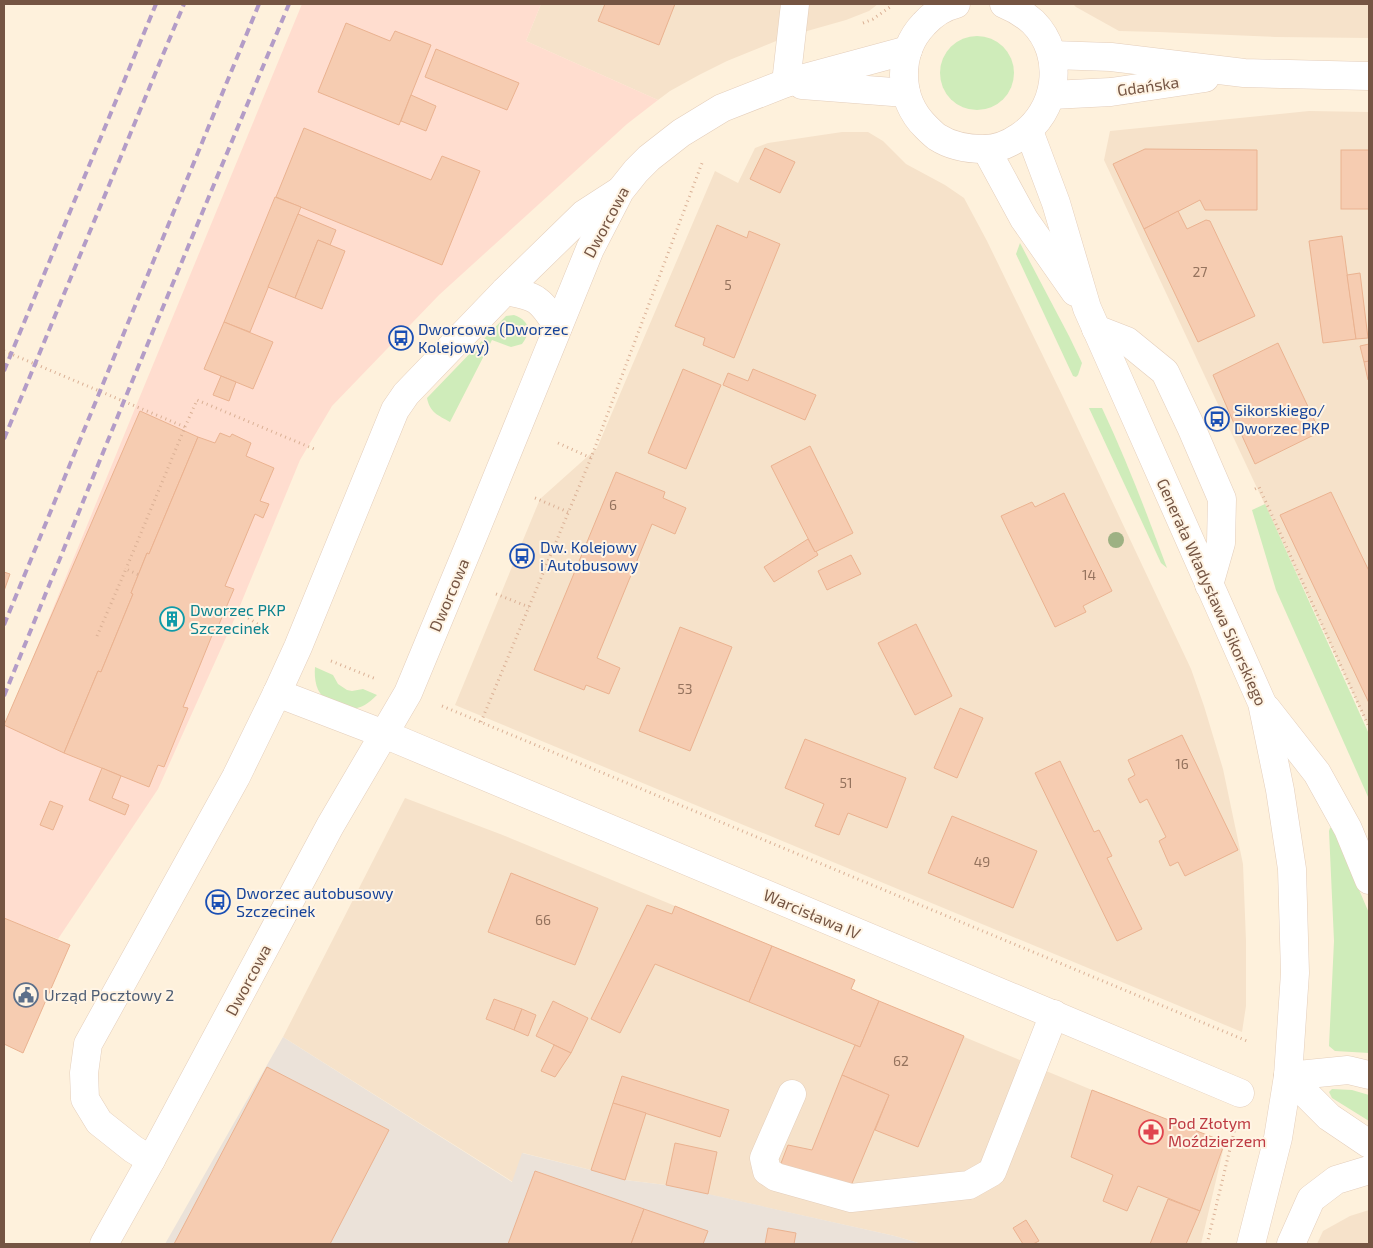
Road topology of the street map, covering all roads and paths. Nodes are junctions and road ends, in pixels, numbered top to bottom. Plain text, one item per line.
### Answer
1 (795, 4) edge
2 (894, 4) edge
3 (950, 4) edge
4 (1004, 4) edge
5 (857, 26) dead end
6 (908, 50) junction
7 (1052, 55) junction
8 (1244, 73) junction
9 (1369, 76) edge
10 (786, 83) junction
11 (906, 94) junction
12 (1052, 95) junction
13 (1029, 131) junction
14 (986, 150) junction
15 (705, 155) dead end
16 (620, 191) junction
17 (505, 291) junction
18 (1091, 319) junction
19 (558, 327) junction
20 (4, 351) edge
21 (185, 427) junction
22 (558, 443) dead end
23 (314, 449) dead end
24 (591, 458) junction
25 (1253, 490) dead end
26 (535, 498) dead end
27 (568, 512) junction
28 (126, 569) junction
29 (139, 574) dead end
30 (1209, 585) junction
31 (496, 594) dead end
32 (529, 607) junction
33 (225, 609) dead end
34 (97, 636) dead end
35 (298, 647) junction
36 (277, 692) junction
37 (408, 693) junction
38 (1262, 703) junction
39 (481, 722) junction
40 (1369, 727) edge
41 (384, 734) junction
42 (1369, 880) edge
43 (1054, 1014) junction
44 (1247, 1041) dead end
45 (1369, 1075) edge
46 (1288, 1076) junction
47 (1240, 1093) dead end
48 (792, 1094) dead end
49 (1235, 1128) dead end
50 (1369, 1144) edge
51 (151, 1160) junction
52 (1369, 1170) edge
53 (104, 1244) edge
54 (1207, 1244) edge
55 (1251, 1244) edge
56 (1291, 1244) edge

1 - 10 street
2 - 5 path
3 - 6 street
4 - 7 street
6 - 10 street, Dworcowa
6 - 11 street
7 - 8 street, Gdańska
7 - 12 street
8 - 9 street, Gdańska
8 - 12 street, Gdańska
10 - 11 street, Dworcowa
10 - 16 street, Dworcowa
11 - 14 street
12 - 13 street
13 - 14 street
13 - 18 street, Generała Władysława Sikorskiego
14 - 18 street, Generała Władysława Sikorskiego
15 - 24 path
16 - 17 street
16 - 19 street, Dworcowa
17 - 19 street
17 - 35 street
18 - 30 street, Generała Władysława Sikorskiego
18 - 30 street
19 - 37 street, Dworcowa
20 - 21 path
21 - 23 path
21 - 28 path
22 - 24 path
24 - 27 path
25 - 40 path
26 - 27 path
27 - 32 path
28 - 29 path
28 - 34 path
30 - 38 street, Generała Władysława Sikorskiego
31 - 32 path
32 - 39 path
33 - 35 path
35 - 36 street
35 - 37 path
36 - 41 street, Warcisława IV
36 - 51 street
37 - 39 path
37 - 41 street, Dworcowa
38 - 42 street
38 - 46 street, Generała Władysława Sikorskiego
39 - 44 path
41 - 43 street, Warcisława IV
41 - 51 street, Dworcowa
43 - 47 street, Warcisława IV
43 - 48 street
45 - 46 street
46 - 50 street
46 - 55 street, Generała Władysława Sikorskiego
49 - 54 path
51 - 53 street, Dworcowa
52 - 56 street

